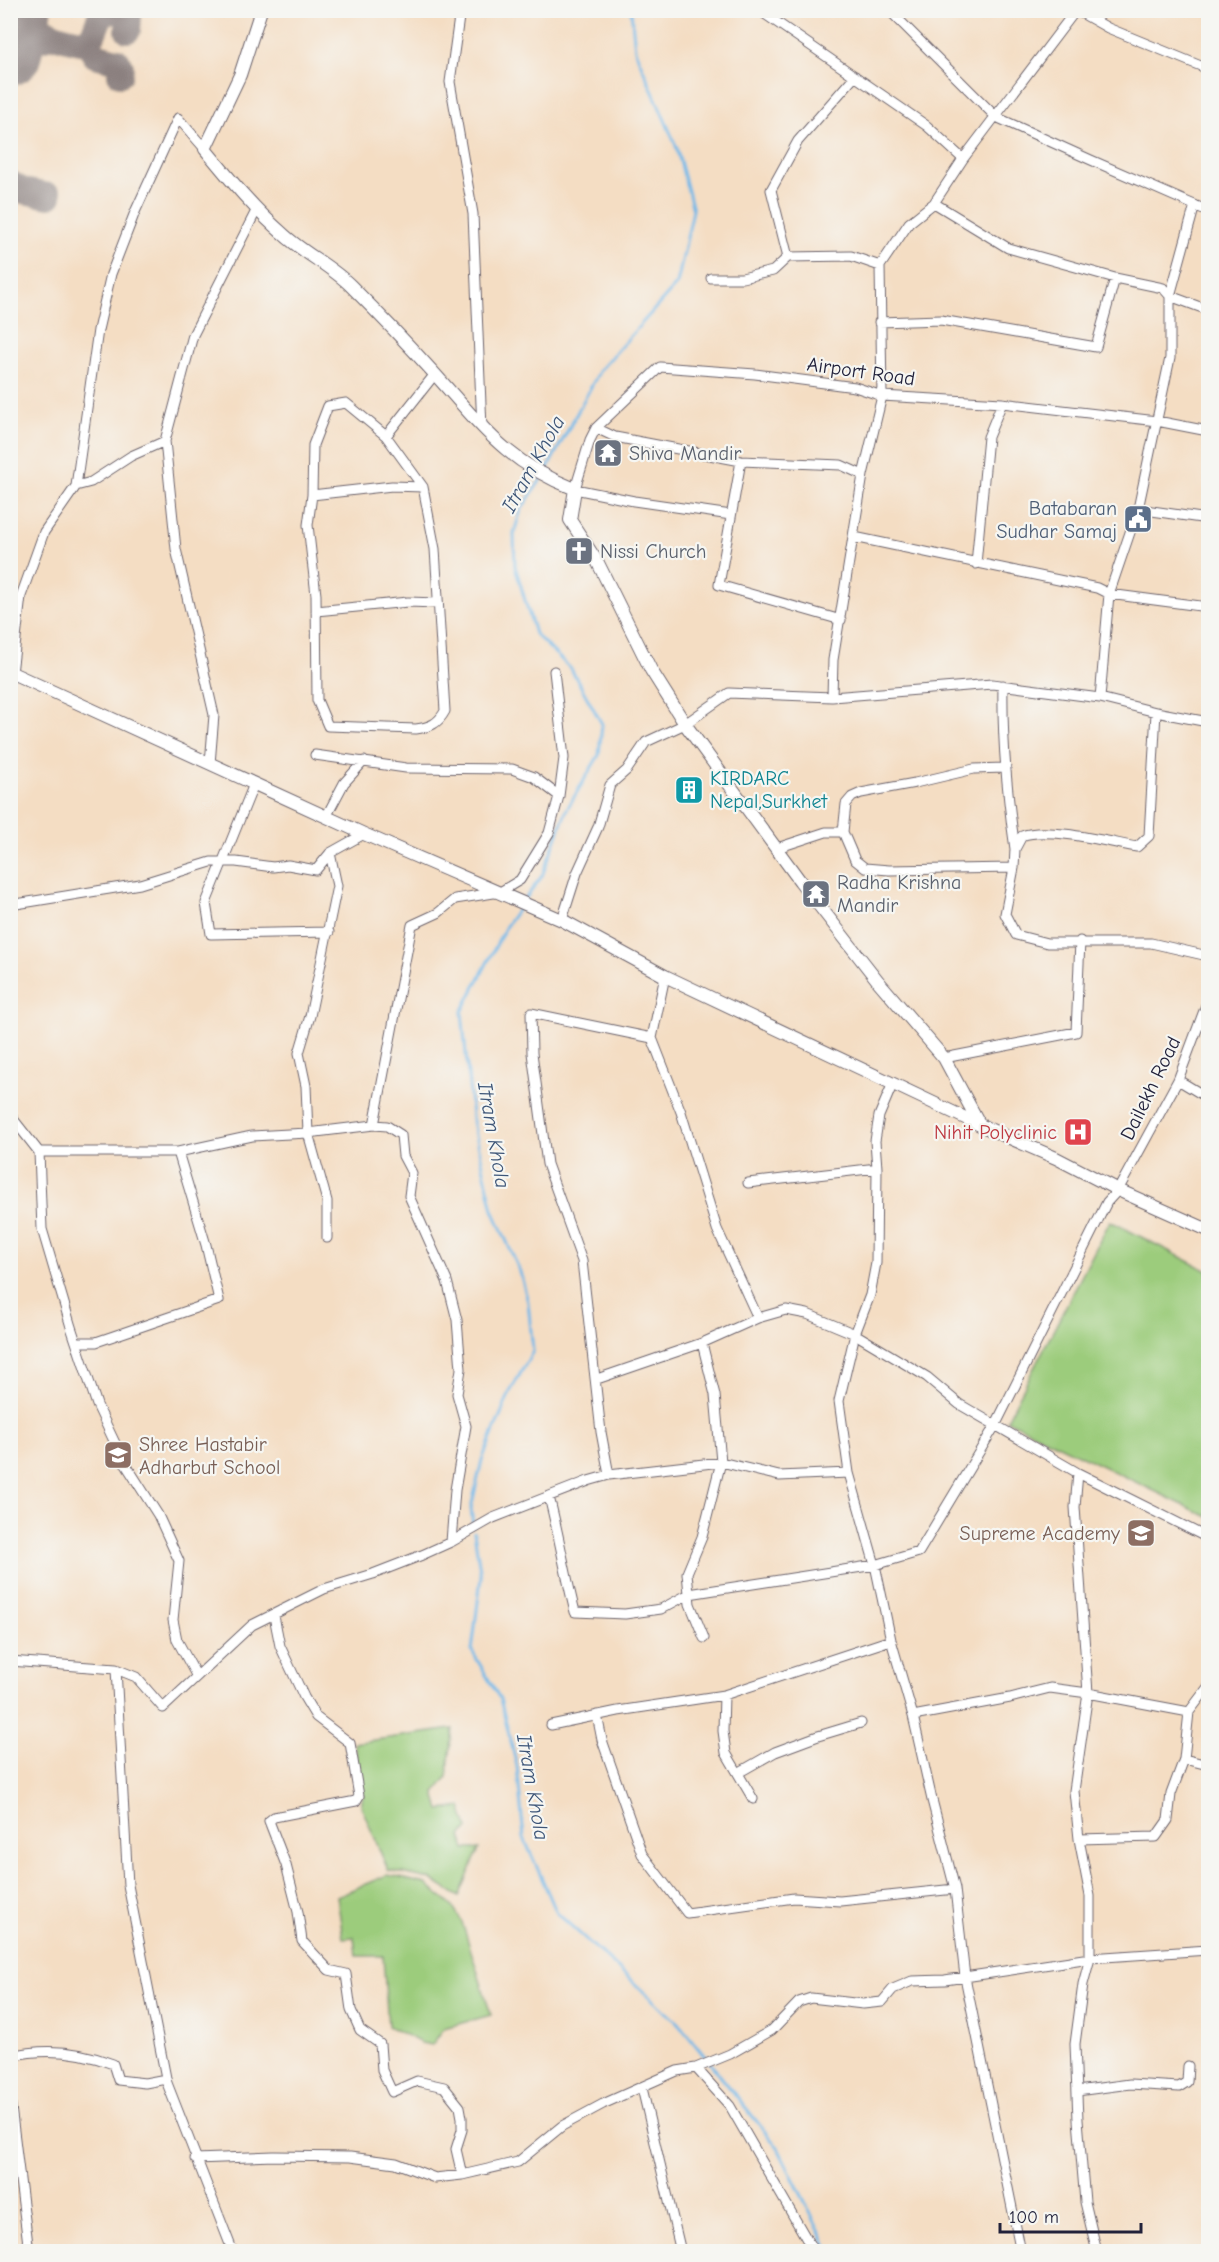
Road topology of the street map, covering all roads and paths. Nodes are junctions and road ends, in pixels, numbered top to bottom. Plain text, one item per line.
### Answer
1 (261, 10) edge
2 (460, 10) edge
3 (759, 10) edge
4 (889, 10) edge
5 (1076, 11) edge
6 (1209, 69) edge
7 (855, 76) junction
8 (996, 117) junction
9 (205, 149) junction
10 (963, 159) junction
11 (934, 202) junction
12 (1196, 205) junction
13 (257, 209) junction
14 (1209, 211) edge
15 (788, 257) junction
16 (880, 266) junction
17 (711, 278) dead end
18 (1115, 278) junction
19 (1170, 296) junction
20 (1209, 310) edge
21 (879, 322) junction
22 (435, 374) junction
23 (882, 396) junction
24 (1002, 403) junction
25 (1157, 421) junction
26 (596, 428) junction
27 (482, 429) junction
28 (1209, 431) edge
29 (386, 436) junction
30 (165, 441) junction
31 (741, 461) junction
32 (863, 475) junction
33 (76, 486) junction
34 (423, 487) junction
35 (575, 489) junction
36 (312, 495) junction
37 (1138, 509) junction
38 (731, 515) junction
39 (1209, 519) edge
40 (854, 537) junction
41 (976, 564) junction
42 (1109, 594) junction
43 (437, 603) junction
44 (1209, 607) edge
45 (316, 611) junction
46 (841, 620) junction
47 (554, 671) dead end
48 (11, 675) edge
49 (1003, 685) junction
50 (832, 698) junction
51 (1100, 698) junction
52 (1156, 712) junction
53 (1209, 722) edge
54 (685, 724) junction
55 (315, 755) dead end
56 (364, 761) junction
57 (210, 764) junction
58 (1004, 768) junction
59 (254, 784) junction
60 (559, 796) junction
61 (326, 817) junction
62 (843, 832) junction
63 (364, 834) junction
64 (777, 848) junction
65 (1016, 849) junction
66 (330, 853) junction
67 (222, 862) junction
68 (1014, 868) junction
69 (504, 894) junction
70 (10, 906) edge
71 (562, 920) junction
72 (329, 932) junction
73 (1080, 941) junction
74 (1209, 956) edge
75 (665, 976) junction
76 (1209, 1000) edge
77 (652, 1038) junction
78 (944, 1058) junction
79 (1178, 1080) junction
80 (893, 1083) junction
81 (1209, 1098) edge
82 (10, 1115) edge
83 (374, 1125) junction
84 (980, 1125) junction
85 (308, 1133) junction
86 (39, 1152) junction
87 (178, 1152) junction
88 (877, 1168) junction
89 (748, 1183) dead end
90 (1118, 1190) junction
91 (1209, 1230) edge
92 (327, 1238) dead end
93 (758, 1318) junction
94 (855, 1334) junction
95 (77, 1342) junction
96 (702, 1344) junction
97 (597, 1379) junction
98 (996, 1425) junction
99 (721, 1462) junction
100 (849, 1473) junction
101 (1078, 1473) junction
102 (609, 1476) junction
103 (549, 1497) junction
104 (1209, 1538) edge
105 (451, 1542) junction
106 (875, 1564) junction
107 (689, 1594) junction
108 (274, 1616) junction
109 (704, 1638) dead end
110 (891, 1640) junction
111 (10, 1661) edge
112 (117, 1669) junction
113 (196, 1675) junction
114 (1209, 1688) edge
115 (1088, 1693) junction
116 (724, 1695) junction
117 (1190, 1712) junction
118 (597, 1715) junction
119 (914, 1716) junction
120 (861, 1723) dead end
121 (551, 1725) dead end
122 (1184, 1759) junction
123 (1209, 1765) edge
124 (738, 1773) junction
125 (753, 1799) dead end
126 (1079, 1839) junction
127 (955, 1889) junction
128 (1209, 1950) edge
129 (1090, 1958) junction
130 (965, 1977) junction
131 (10, 2056) edge
132 (1188, 2066) dead end
133 (696, 2068) junction
134 (166, 2079) junction
135 (642, 2088) junction
136 (1077, 2091) junction
137 (10, 2099) edge
138 (195, 2158) junction
139 (462, 2175) junction
140 (29, 2252) edge
141 (233, 2252) edge
142 (681, 2252) edge
143 (814, 2252) edge
144 (1021, 2252) edge
145 (1097, 2252) edge

1 - 9 street
2 - 27 street
3 - 7 street
4 - 8 street
5 - 6 street
5 - 8 street
7 - 10 street
7 - 15 street
8 - 10 street
8 - 12 street
9 - 13 street
9 - 33 street
10 - 11 street
11 - 16 street
11 - 18 street
12 - 14 street
12 - 19 street
13 - 22 street
13 - 30 street
15 - 16 street
15 - 17 street
16 - 21 street
18 - 19 street
18 - 21 street
19 - 20 street
19 - 25 street
21 - 23 street
22 - 27 street
22 - 29 street
23 - 24 street, Airport Road
23 - 26 street, Airport Road
23 - 32 street
24 - 25 street, Airport Road
24 - 41 street
25 - 28 street, Airport Road
25 - 37 street
26 - 31 street
26 - 35 street, Airport Road
27 - 35 street
29 - 34 street
29 - 36 street
30 - 33 street
30 - 57 street
31 - 32 street
31 - 38 street
32 - 40 street
33 - 48 street
34 - 36 street
34 - 43 street
35 - 38 street
35 - 54 street
36 - 45 street
37 - 39 street
37 - 42 street
38 - 46 street
40 - 41 street
40 - 46 street
41 - 42 street
42 - 44 street
42 - 51 street
43 - 45 street
43 - 45 street
46 - 50 street
47 - 60 street
48 - 57 street
49 - 50 street
49 - 51 street
49 - 58 street
50 - 54 street
51 - 52 street
52 - 53 street
52 - 65 street
54 - 64 street
54 - 71 street
55 - 56 street
56 - 60 street
56 - 61 street
57 - 59 street
58 - 62 street
58 - 65 street
59 - 61 street
59 - 67 street
60 - 69 street
61 - 63 street
62 - 64 street
62 - 68 street
63 - 66 street
63 - 69 street
64 - 78 street
65 - 68 street
66 - 67 street
66 - 72 street
67 - 70 street
67 - 72 street
68 - 73 street
69 - 71 street
69 - 83 street
71 - 75 street
72 - 85 street
73 - 74 street
73 - 78 street
75 - 77 street
75 - 80 street
76 - 79 street, Dailekh Road
77 - 93 street
77 - 97 street
78 - 84 street
79 - 81 street
79 - 90 street, Dailekh Road
80 - 84 street
80 - 88 street
82 - 86 street
83 - 85 street
83 - 105 street
84 - 90 street
85 - 87 street
85 - 92 street
86 - 87 street
86 - 95 street
87 - 95 street
88 - 89 street
88 - 94 street
90 - 91 street
90 - 98 street, Dailekh Road
93 - 94 street
93 - 96 street
94 - 98 street
94 - 100 street
95 - 113 street
96 - 97 street
96 - 99 street
97 - 102 street
98 - 101 street
98 - 106 street, Dailekh Road
99 - 100 street
99 - 102 street
99 - 107 street
100 - 106 street
101 - 104 street
101 - 115 street
102 - 103 street
103 - 105 street
103 - 107 street, Dailekh Road
105 - 108 street
106 - 107 street, Dailekh Road
106 - 110 street
107 - 109 street
108 - 113 street
108 - 139 street
110 - 116 street
110 - 119 street
111 - 112 street
112 - 113 street
112 - 134 street
114 - 117 street
115 - 117 street
115 - 119 street
115 - 126 street
116 - 118 street
116 - 124 street
117 - 122 street
118 - 121 street
118 - 127 street
119 - 127 street
120 - 124 street
122 - 123 street
122 - 126 street
124 - 125 street
126 - 129 street
127 - 130 street
128 - 129 street
129 - 130 street
129 - 136 street
130 - 133 street
130 - 144 street
131 - 134 street
132 - 136 street
133 - 135 street
133 - 143 street
134 - 138 street
135 - 139 street
135 - 142 street
136 - 145 street
137 - 140 street
138 - 139 street
138 - 141 street

